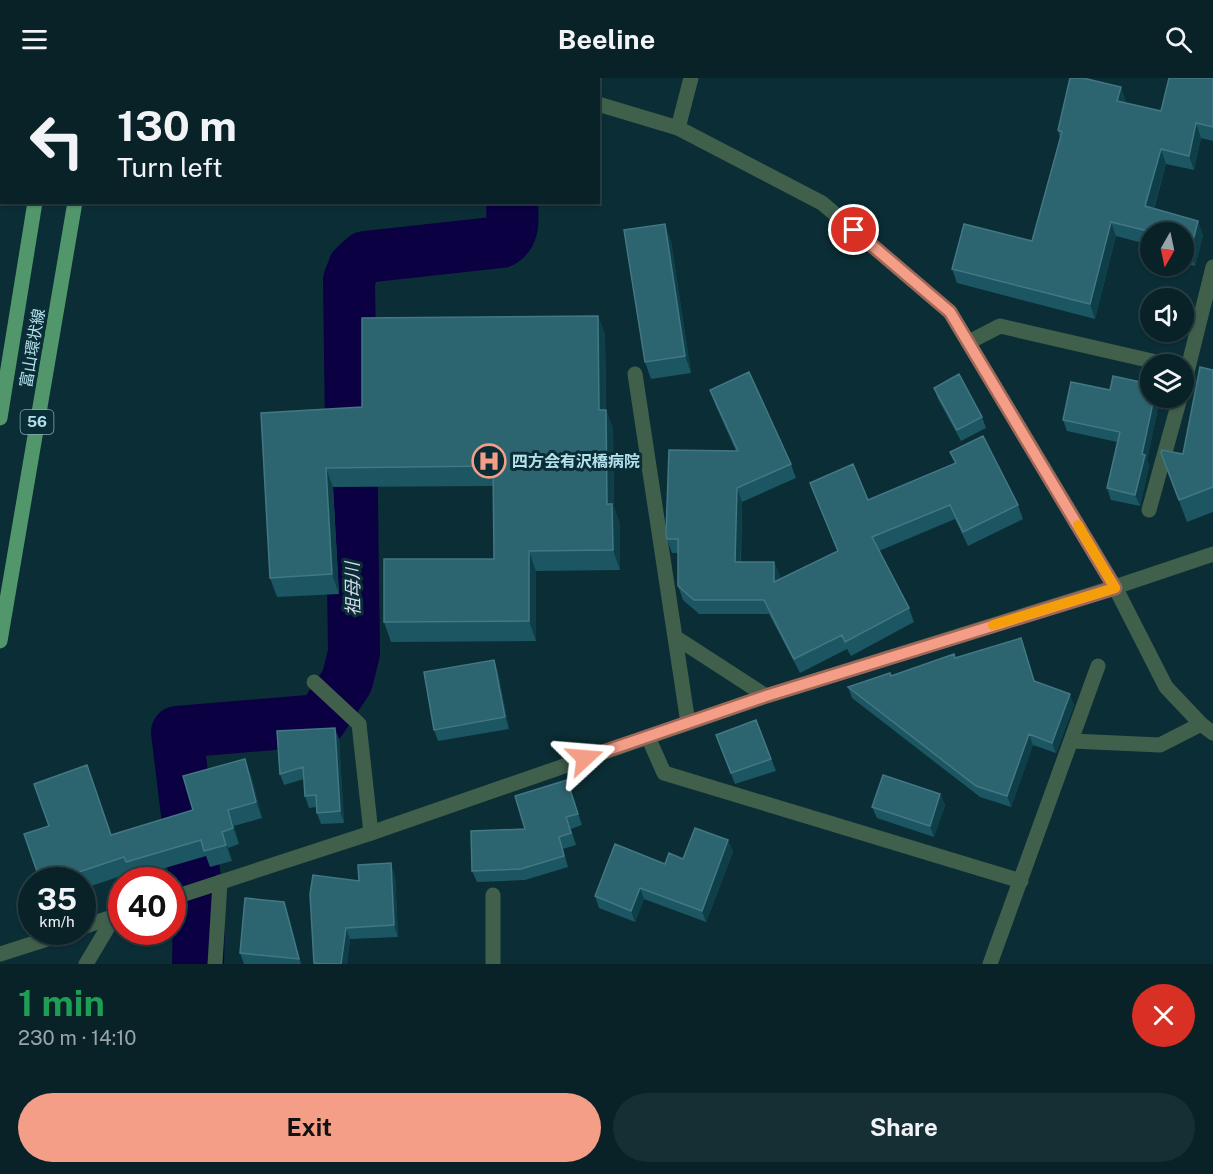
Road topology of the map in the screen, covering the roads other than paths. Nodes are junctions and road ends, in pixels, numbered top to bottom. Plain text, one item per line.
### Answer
1 (691, 78) edge
2 (600, 105) edge
3 (678, 128) junction
4 (35, 204) edge
5 (75, 204) edge
6 (1213, 267) edge
7 (969, 342) junction
8 (1190, 354) edge
9 (1140, 358) edge
10 (634, 374) dead end
11 (1177, 408) edge
12 (0, 418) edge
13 (1149, 510) dead end
14 (1213, 554) edge
15 (1115, 588) junction
16 (675, 638) junction
17 (0, 641) edge
18 (1098, 666) dead end
19 (314, 682) dead end
20 (766, 696) junction
21 (688, 723) junction
22 (1207, 728) edge
23 (648, 737) junction
24 (1072, 741) junction
25 (371, 833) junction
26 (1020, 881) junction
27 (219, 882) junction
28 (186, 893) edge
29 (493, 895) dead end
30 (108, 931) edge
31 (28, 945) edge
32 (0, 954) edge
33 (86, 964) edge
34 (215, 964) edge
35 (493, 964) edge
36 (990, 964) edge

1 - 3 street
2 - 3 street
3 - 7 street
4 - 12 main road, 富山環状線 / 56
5 - 17 main road, 富山環状線 / 56
6 - 8 street
7 - 9 street
7 - 15 street
10 - 16 street
11 - 13 street
14 - 15 street
15 - 20 street
15 - 22 street
16 - 20 street
16 - 21 street
18 - 24 street
19 - 25 street
20 - 21 street
21 - 23 street
22 - 24 street
23 - 25 street
23 - 26 street
24 - 26 street
25 - 27 street
26 - 36 street
27 - 28 street
27 - 34 street
29 - 35 street
30 - 33 street
31 - 32 street

